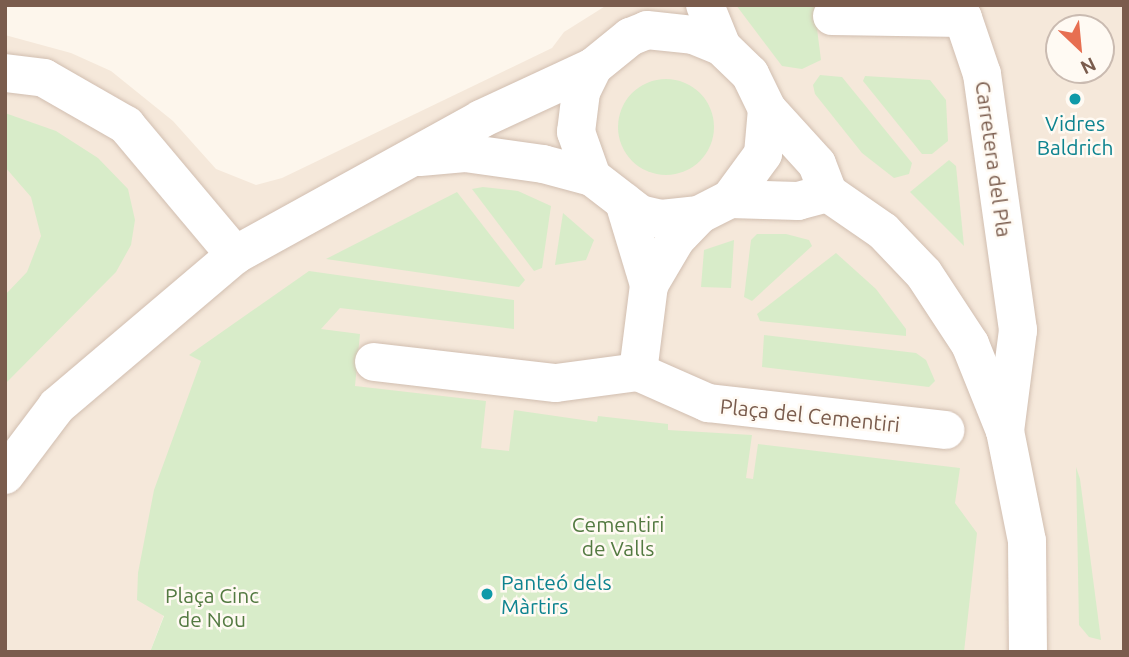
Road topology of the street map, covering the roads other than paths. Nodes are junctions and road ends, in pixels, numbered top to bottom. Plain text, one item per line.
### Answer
1 (705, 5) edge
2 (832, 16) dead end
3 (653, 18) edge
4 (722, 47) junction
5 (593, 67) junction
6 (5, 74) edge
7 (767, 109) junction
8 (411, 158) junction
9 (592, 177) junction
10 (828, 192) junction
11 (624, 202) junction
12 (714, 207) junction
13 (235, 255) junction
14 (649, 285) junction
15 (373, 362) dead end
16 (638, 372) junction
17 (946, 430) dead end
18 (1004, 431) junction
19 (5, 475) edge
20 (1028, 652) edge

1 - 4 street
2 - 18 street, Carretera del Pla
3 - 4 street
3 - 5 street
4 - 7 street
5 - 8 street
5 - 9 street
6 - 13 street
7 - 10 street
7 - 12 street
8 - 9 street
8 - 13 street
9 - 11 street
10 - 12 street
10 - 18 street, Carretera del Pla
11 - 12 street
11 - 14 street
12 - 14 street
13 - 19 street
14 - 16 street
15 - 16 street
16 - 17 street, Plaça del Cementiri
18 - 20 street, Carretera del Pla

